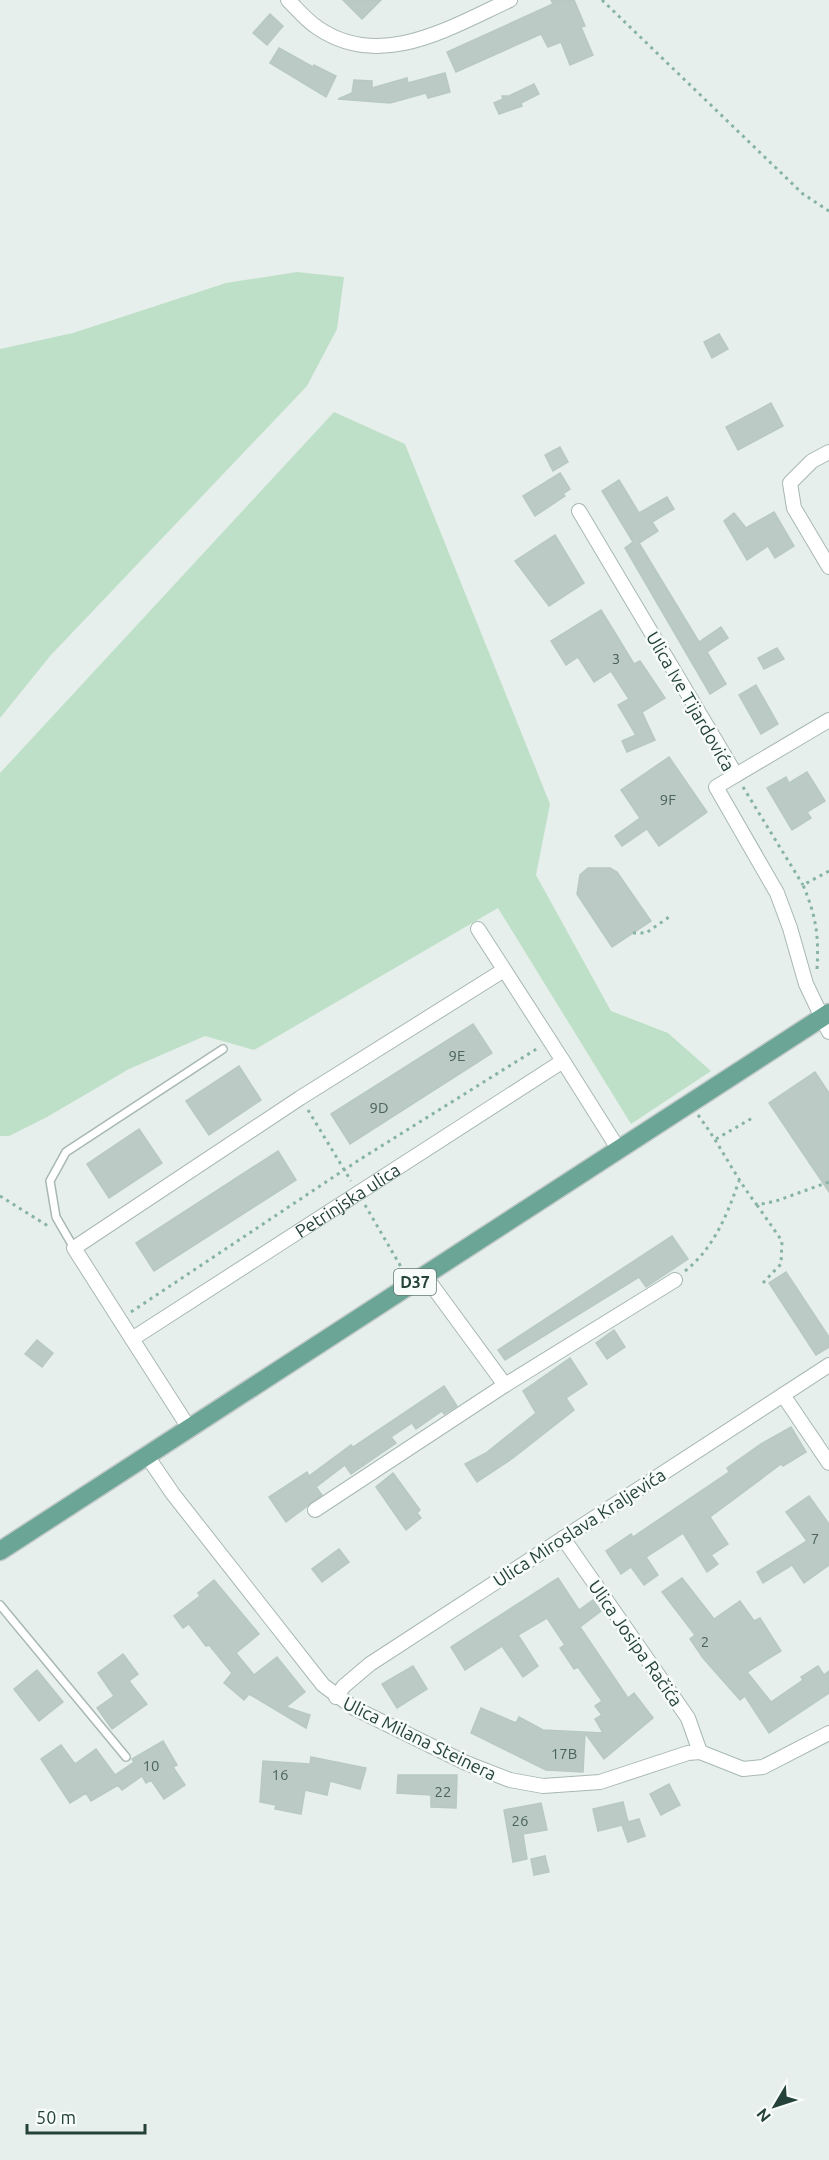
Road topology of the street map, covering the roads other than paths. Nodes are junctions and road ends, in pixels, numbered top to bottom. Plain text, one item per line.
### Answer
1 (288, 0) edge
2 (510, 0) edge
3 (829, 452) edge
4 (579, 511) dead end
5 (829, 567) edge
6 (829, 720) edge
7 (736, 775) junction
8 (478, 929) dead end
9 (504, 970) junction
10 (826, 1021) edge
11 (223, 1049) dead end
12 (563, 1060) junction
13 (619, 1149) junction
14 (74, 1248) junction
15 (424, 1276) junction
16 (675, 1280) road end
17 (132, 1339) junction
18 (829, 1365) edge
19 (505, 1385) junction
20 (783, 1395) junction
21 (189, 1428) junction
22 (147, 1456) junction
23 (829, 1463) edge
24 (315, 1510) dead end
25 (563, 1538) junction
26 (0, 1551) edge
27 (0, 1605) edge
28 (336, 1697) junction
29 (829, 1733) edge
30 (700, 1752) junction
31 (126, 1757) dead end

1 - 2 street
3 - 5 street
4 - 7 street, Ulica Ive Tijardovića
6 - 7 street
7 - 10 street, Ulica Ive Tijardovića
8 - 9 street
9 - 12 street
9 - 14 street
10 - 13 main road, D37
11 - 14 lane
12 - 13 street
12 - 17 street, Petrinjska ulica
13 - 15 main road, D37
14 - 17 street
15 - 19 street
15 - 21 main road, D37
16 - 19 street
17 - 21 street
18 - 20 street, Ulica Miroslava Kraljevića
19 - 24 street
20 - 23 street
20 - 25 street, Ulica Miroslava Kraljevića
21 - 22 main road, D37
22 - 26 main road, D37
22 - 28 street, Ulica Milana Steinera
25 - 28 street, Ulica Miroslava Kraljevića
25 - 30 street, Ulica Josipa Račića
27 - 31 lane
28 - 30 street, Ulica Milana Steinera
29 - 30 street

